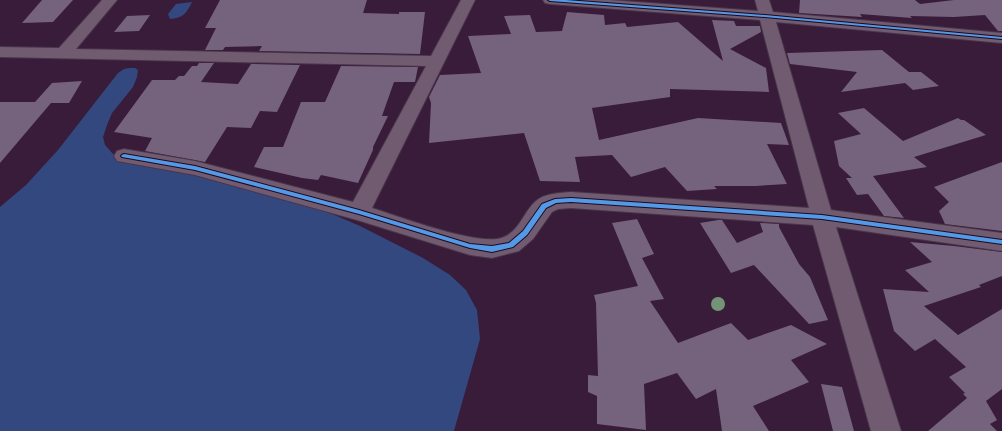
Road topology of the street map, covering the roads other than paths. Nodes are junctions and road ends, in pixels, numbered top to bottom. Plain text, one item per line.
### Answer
1 (110, 0) edge
2 (468, 0) edge
3 (550, 0) edge
4 (764, 8) edge
5 (1002, 38) edge
6 (0, 52) edge
7 (64, 53) junction
8 (435, 61) junction
9 (124, 156) dead end
10 (359, 212) junction
11 (822, 217) junction
12 (1002, 242) edge
13 (886, 431) edge

1 - 7 street
2 - 8 street
3 - 4 street
4 - 5 street
4 - 11 street
6 - 7 street
7 - 8 street
8 - 10 street
9 - 10 street
10 - 11 street
11 - 12 street
11 - 13 street

